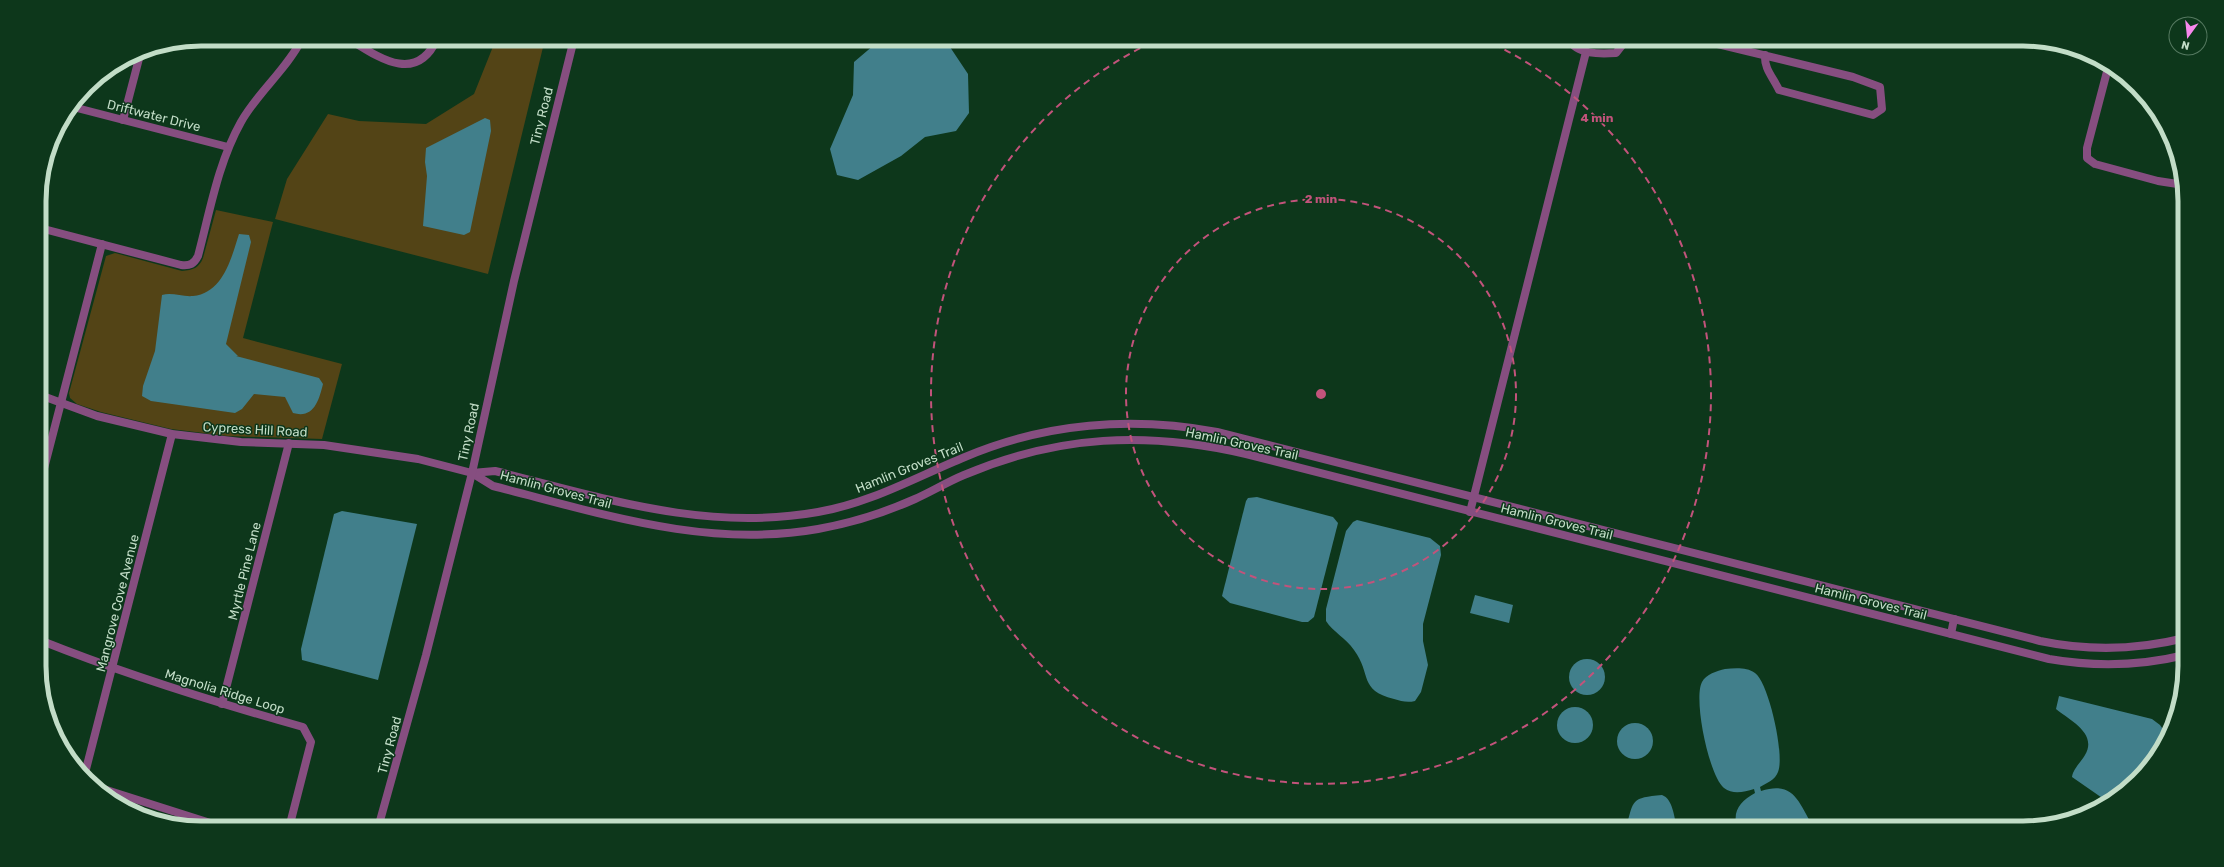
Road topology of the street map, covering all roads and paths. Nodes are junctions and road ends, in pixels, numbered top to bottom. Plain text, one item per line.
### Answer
1 (297, 46) edge
2 (361, 46) edge
3 (433, 46) edge
4 (572, 46) edge
5 (1576, 46) edge
6 (1622, 46) edge
7 (1727, 46) edge
8 (1586, 52) junction
9 (1765, 55) junction
10 (139, 59) edge
11 (2107, 71) edge
12 (77, 108) edge
13 (122, 120) junction
14 (228, 147) junction
15 (2177, 183) edge
16 (46, 230) edge
17 (102, 244) junction
18 (46, 397) edge
19 (62, 404) junction
20 (1217, 432) junction
21 (172, 434) junction
22 (290, 443) junction
23 (1214, 447) junction
24 (46, 462) edge
25 (472, 472) junction
26 (1474, 496) junction
27 (1470, 512) junction
28 (1954, 619) junction
29 (1950, 634) junction
30 (2178, 639) edge
31 (46, 643) edge
32 (2178, 656) edge
33 (112, 668) junction
34 (222, 704) junction
35 (86, 770) edge
36 (110, 791) edge
37 (204, 821) edge
38 (291, 821) edge
39 (380, 821) edge

1 - 14 street
2 - 3 street
4 - 25 street, Tiny Road
5 - 8 street
6 - 8 street
7 - 9 street
8 - 26 street
9 - 9 street
10 - 13 street
11 - 15 street
12 - 13 street, Driftwater Drive
13 - 14 street, Driftwater Drive
14 - 17 street
16 - 17 street
17 - 19 street
18 - 19 street, Cypress Hill Road
19 - 21 street, Cypress Hill Road
19 - 24 street
20 - 23 street
20 - 25 street, Hamlin Groves Trail
20 - 26 street, Hamlin Groves Trail
21 - 22 street, Cypress Hill Road
21 - 33 street, Mangrove Cove Avenue
22 - 25 street, Cypress Hill Road
22 - 34 street, Myrtle Pine Lane
23 - 25 street, Hamlin Groves Trail
23 - 27 street, Hamlin Groves Trail
25 - 39 street, Tiny Road
26 - 27 street
26 - 28 street, Hamlin Groves Trail
27 - 29 street, Hamlin Groves Trail
28 - 29 street
28 - 30 street, Hamlin Groves Trail
29 - 32 street, Hamlin Groves Trail
31 - 33 street, Magnolia Ridge Loop
33 - 34 street, Magnolia Ridge Loop
33 - 35 street, Mangrove Cove Avenue
34 - 38 street, Magnolia Ridge Loop
36 - 37 street

